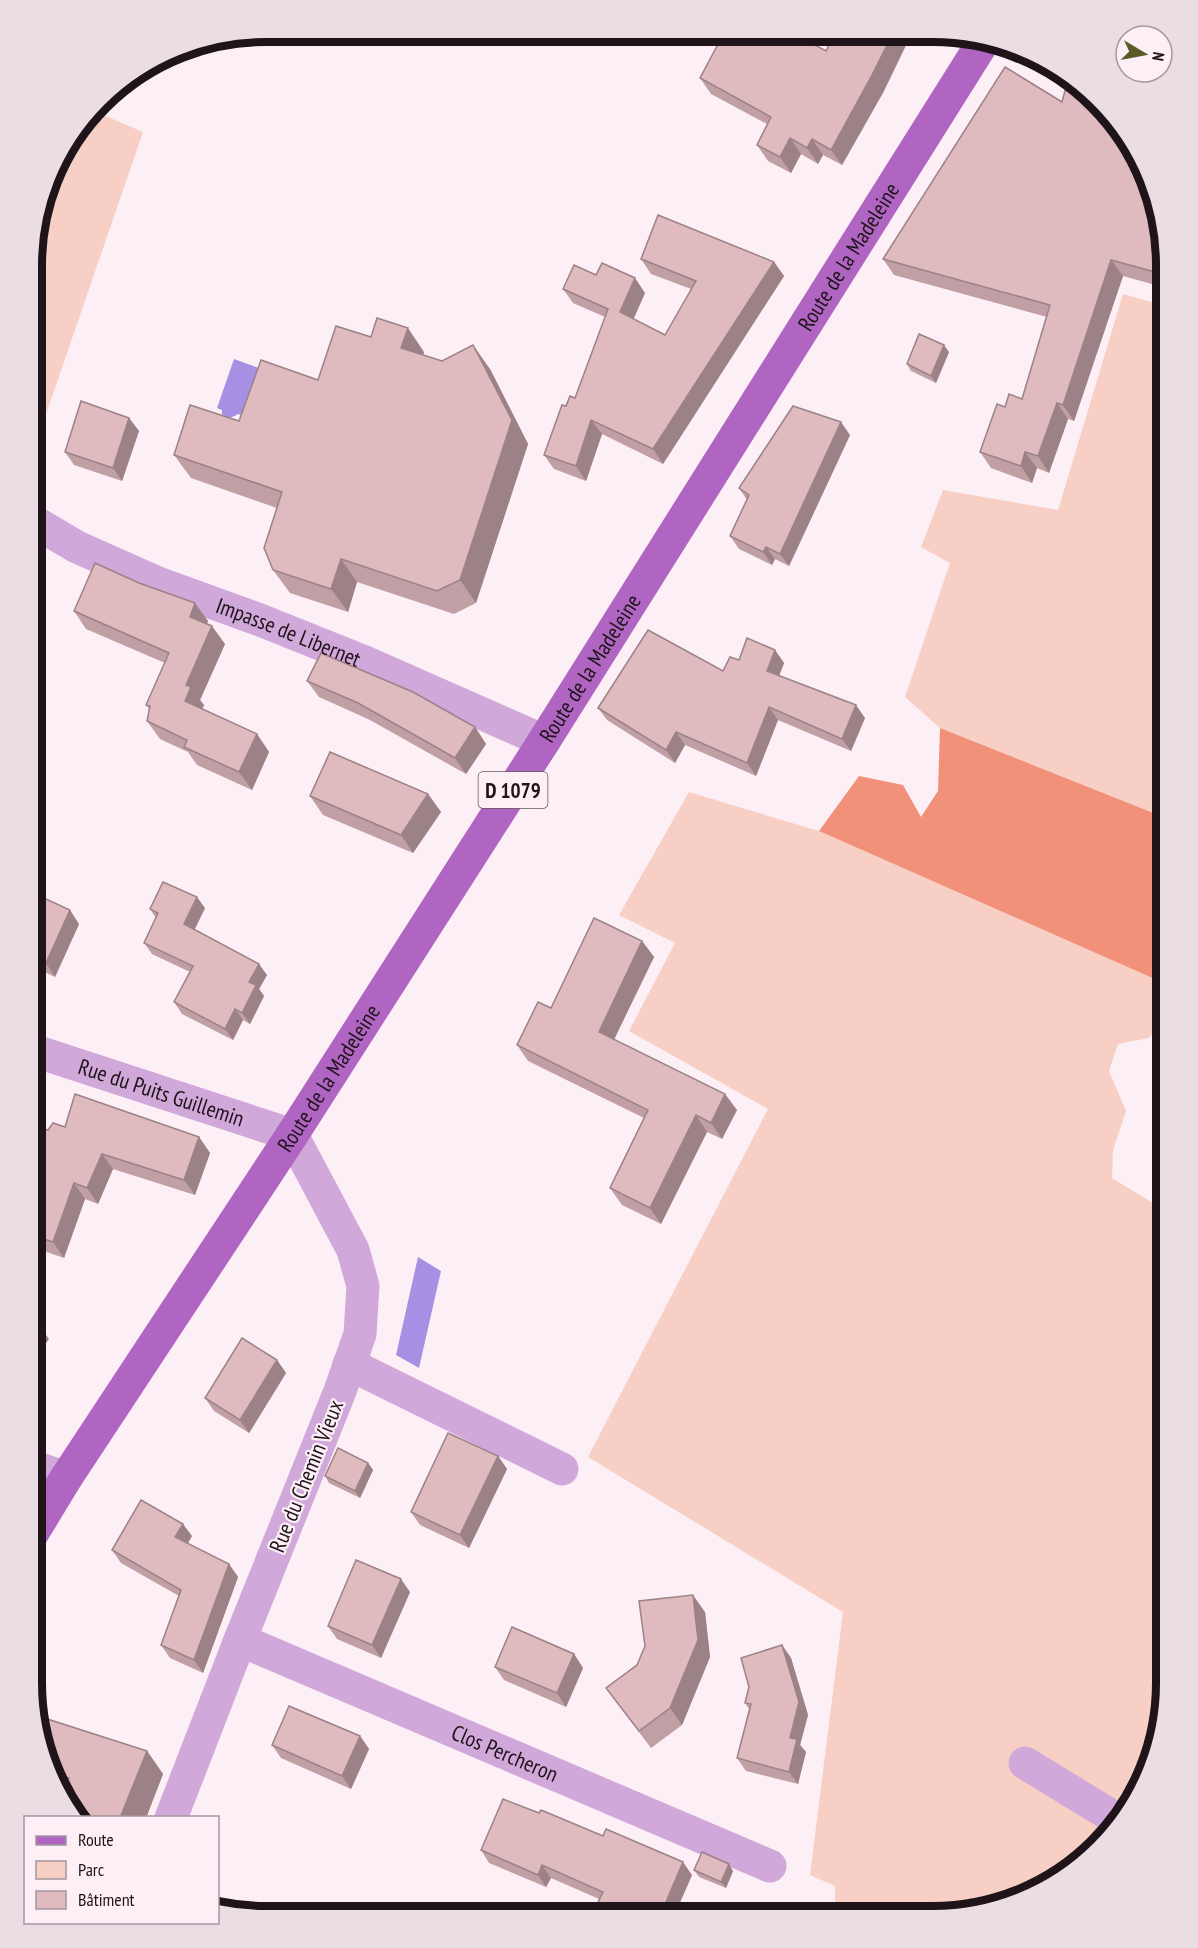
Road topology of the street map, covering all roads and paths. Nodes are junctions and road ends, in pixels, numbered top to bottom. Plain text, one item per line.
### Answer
1 (980, 47) edge
2 (42, 526) edge
3 (544, 741) junction
4 (42, 1053) edge
5 (292, 1135) junction
6 (349, 1364) junction
7 (562, 1469) dead end
8 (42, 1470) edge
9 (66, 1478) junction
10 (42, 1518) edge
11 (240, 1640) junction
12 (1024, 1763) dead end
13 (172, 1816) edge
14 (1112, 1816) edge
15 (770, 1866) dead end

1 - 3 main road, Route de la Madeleine / D 1079
2 - 3 street, Impasse de Libernet
3 - 5 main road, Route de la Madeleine / D 1079
4 - 5 street, Rue du Puits Guillemin
5 - 6 street, Rue du Chemin Vieux
5 - 9 main road, Route de la Madeleine / D 1079
6 - 7 street
6 - 11 street, Rue du Chemin Vieux
8 - 9 street
9 - 10 main road, Route de la Madeleine / D 1079
11 - 13 street, Rue du Chemin Vieux
11 - 15 street, Clos Percheron
12 - 14 street

